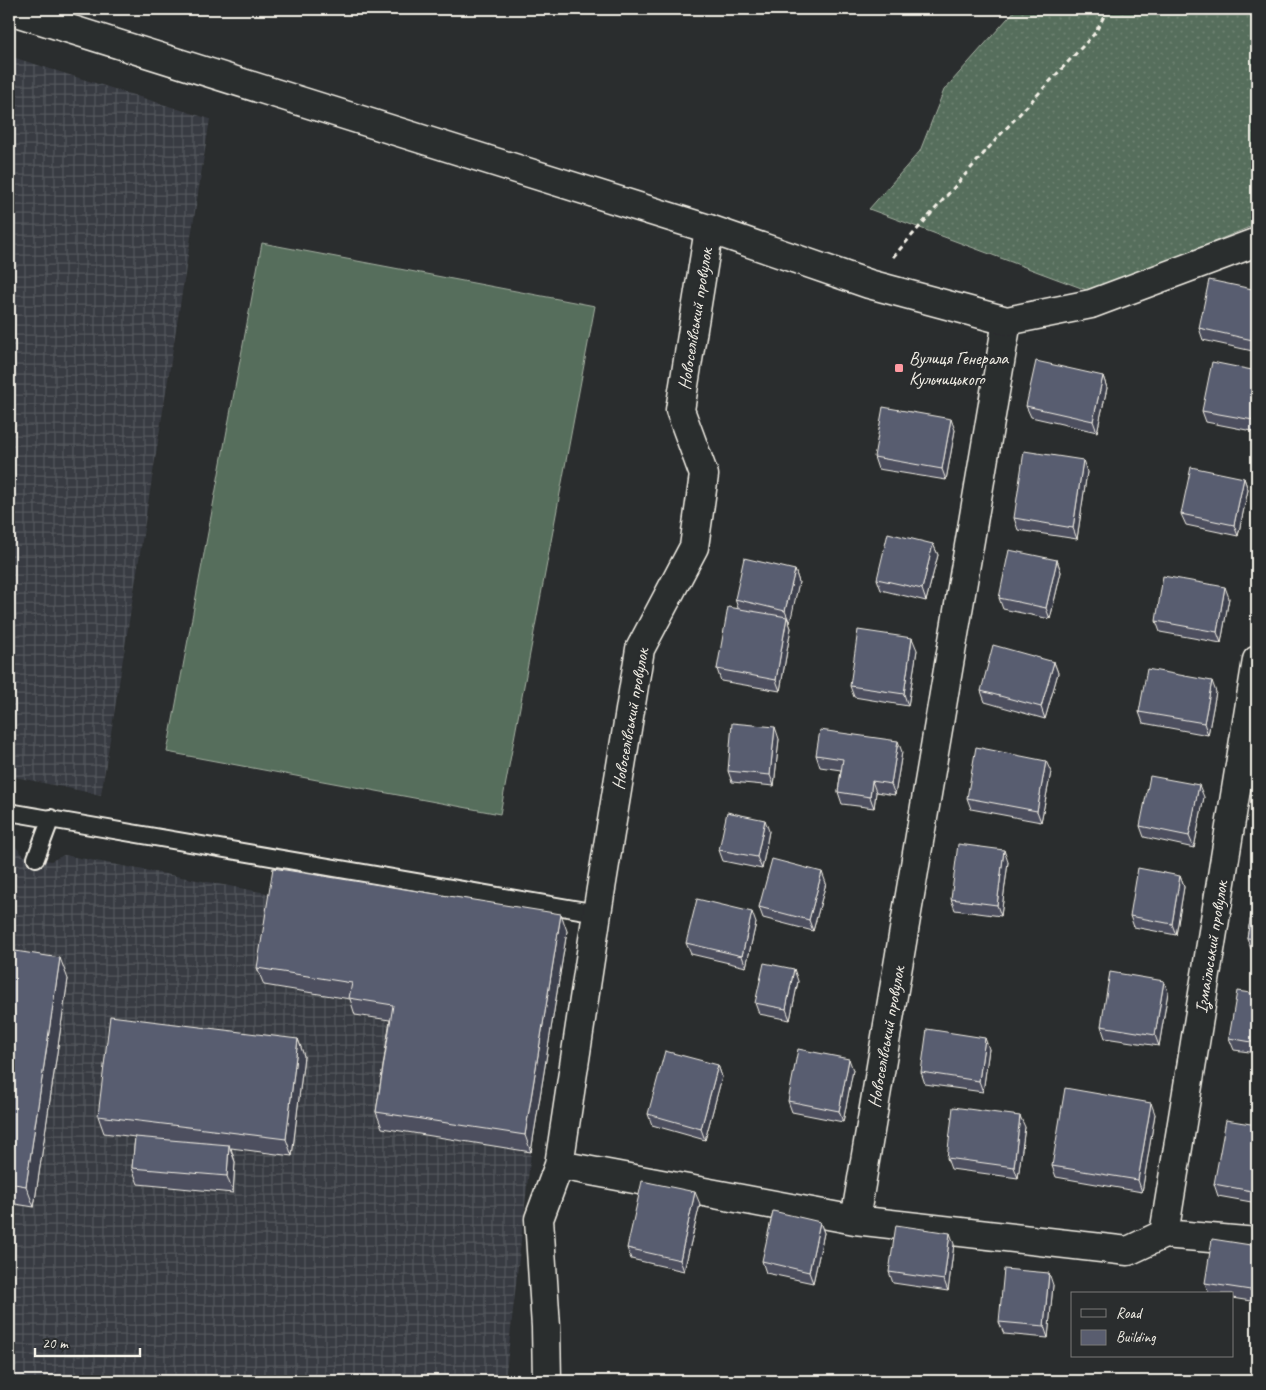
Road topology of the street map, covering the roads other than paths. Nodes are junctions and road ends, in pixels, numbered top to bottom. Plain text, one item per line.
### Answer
1 (9, 10) edge
2 (709, 229) junction
3 (1257, 242) edge
4 (1007, 321) junction
5 (1257, 660) edge
6 (9, 812) edge
7 (51, 818) junction
8 (36, 858) dead end
9 (597, 913) junction
10 (558, 1165) junction
11 (855, 1220) junction
12 (1164, 1234) junction
13 (1257, 1242) edge
14 (547, 1381) edge

1 - 2 street
2 - 4 street
2 - 9 street, Новоселівський провулок
3 - 4 street
4 - 11 street, Новоселівський провулок
5 - 12 street, Ізмаїльський провулок
6 - 7 lane
7 - 8 lane
7 - 9 lane
9 - 10 street, Новоселівський провулок
10 - 11 street
10 - 14 street, Новоселівський провулок
11 - 12 street
12 - 13 street

